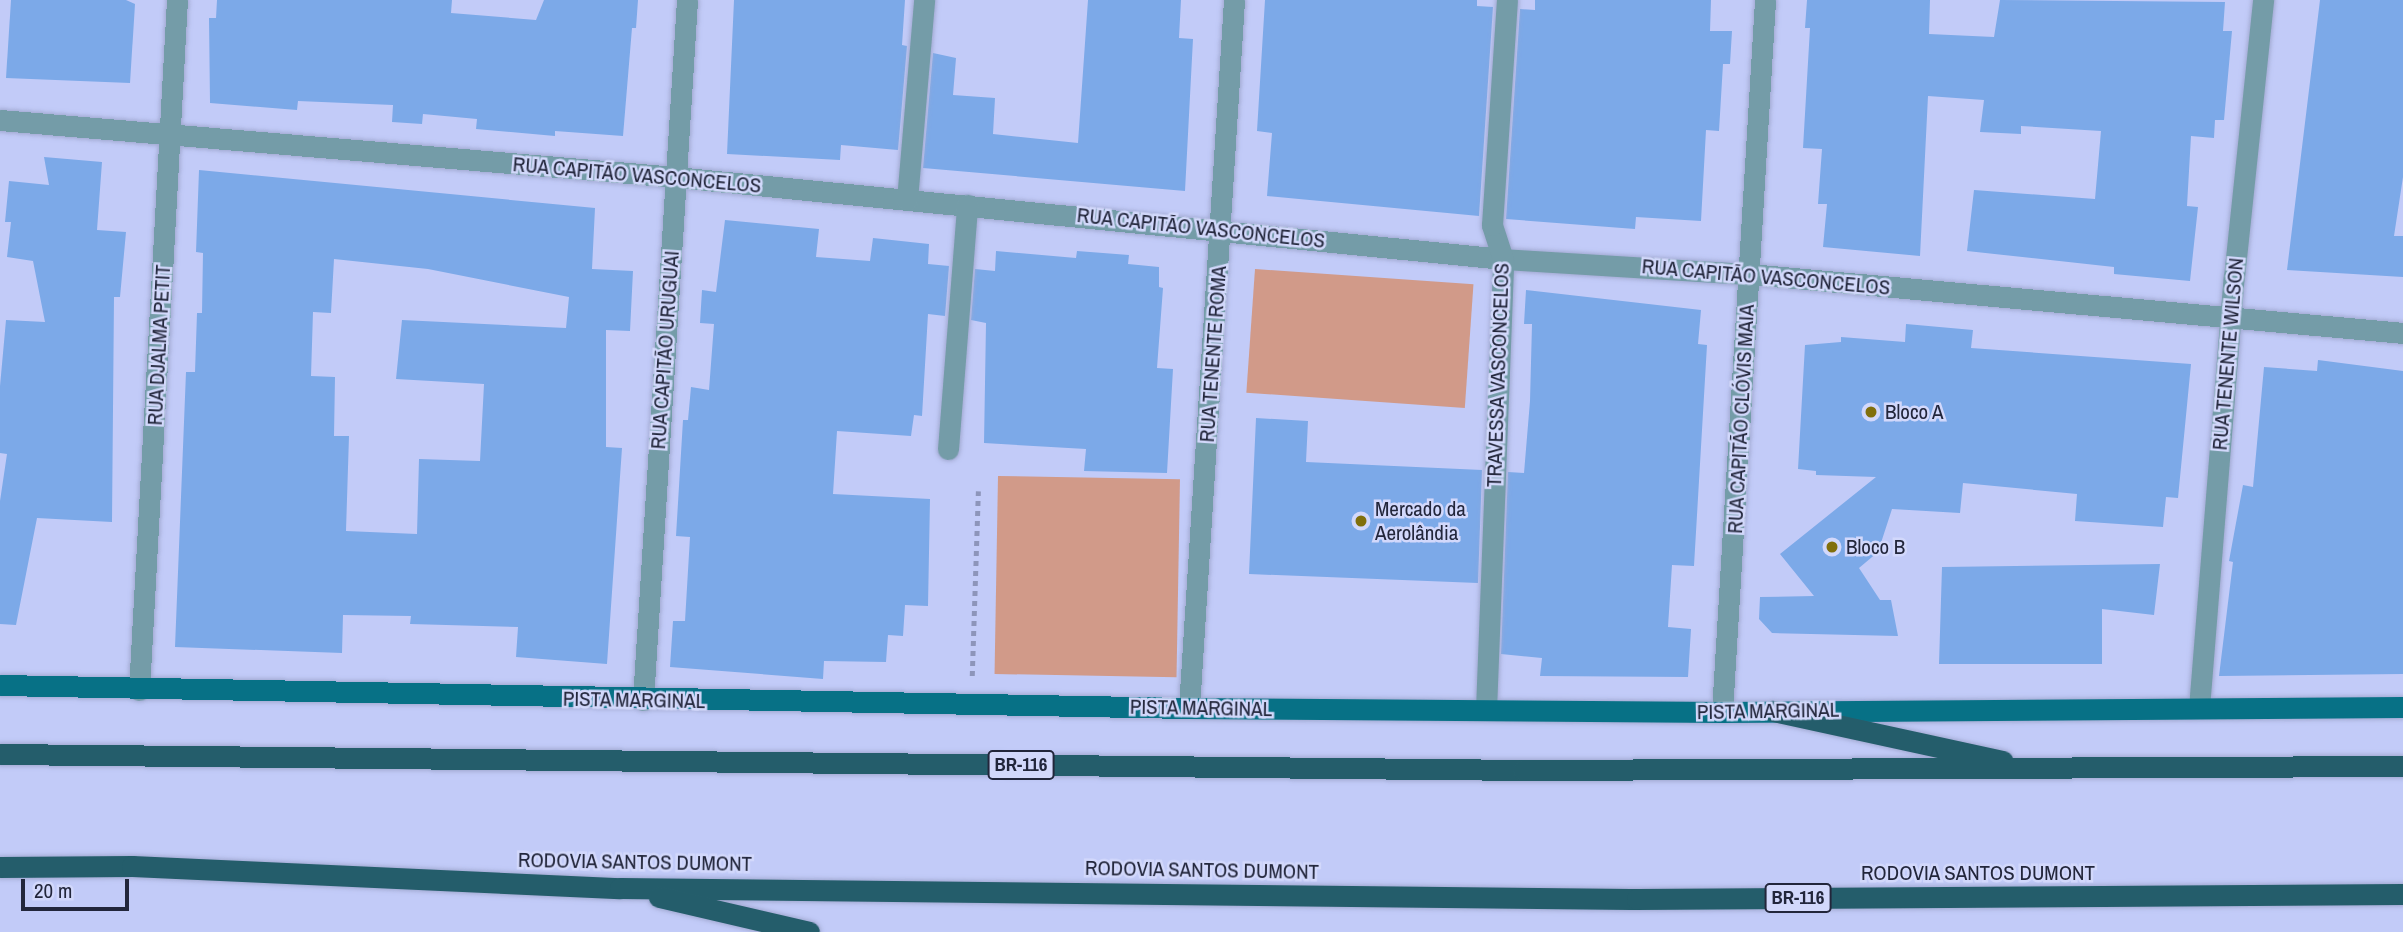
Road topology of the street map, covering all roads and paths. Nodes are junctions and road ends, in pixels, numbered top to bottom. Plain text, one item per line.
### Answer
1 (177, 0) edge
2 (687, 0) edge
3 (924, 0) edge
4 (1234, 0) edge
5 (1507, 0) edge
6 (1765, 0) edge
7 (2263, 0) edge
8 (0, 120) edge
9 (171, 136) junction
10 (676, 177) junction
11 (907, 200) junction
12 (967, 205) junction
13 (1221, 230) junction
14 (1503, 259) junction
15 (1749, 274) junction
16 (2232, 319) junction
17 (2403, 333) edge
18 (948, 449) dead end
19 (978, 491) dead end
20 (0, 685) edge
21 (139, 690) junction
22 (643, 700) junction
23 (972, 705) junction
24 (2403, 706) edge
25 (1189, 708) junction
26 (2199, 708) junction
27 (1486, 710) junction
28 (1773, 710) junction
29 (1722, 712) junction
30 (0, 744) edge
31 (0, 754) edge
32 (33, 754) junction
33 (2403, 766) edge
34 (2043, 769) junction
35 (0, 867) edge
36 (620, 888) junction
37 (2403, 894) edge
38 (809, 932) edge

1 - 9 street, RUA DJALMA PETIT
2 - 10 street, RUA CAPITÃO URUGUAI
3 - 11 street
4 - 13 street, RUA TENENTE ROMA
5 - 14 street, TRAVESSA VASCONCELOS
6 - 15 street, RUA CAPITÃO CLÓVIS MAIA
7 - 16 street, RUA TENENTE WILSON
8 - 9 street, RUA CAPITÃO VASCONCELOS
9 - 10 street, RUA CAPITÃO VASCONCELOS
9 - 21 street, RUA DJALMA PETIT
10 - 11 street, RUA CAPITÃO VASCONCELOS
10 - 22 street, RUA CAPITÃO URUGUAI
11 - 12 street, RUA CAPITÃO VASCONCELOS
12 - 13 street, RUA CAPITÃO VASCONCELOS
12 - 18 street
13 - 14 street, RUA CAPITÃO VASCONCELOS
13 - 25 street, RUA TENENTE ROMA
14 - 15 street, RUA CAPITÃO VASCONCELOS
14 - 27 street, TRAVESSA VASCONCELOS
15 - 16 street, RUA CAPITÃO VASCONCELOS
15 - 29 street, RUA CAPITÃO CLÓVIS MAIA
16 - 17 street, RUA CAPITÃO VASCONCELOS
16 - 26 street, RUA TENENTE WILSON
19 - 23 path
20 - 21 main road, PISTA MARGINAL
21 - 22 main road, PISTA MARGINAL
22 - 23 main road, PISTA MARGINAL
23 - 25 main road, PISTA MARGINAL
24 - 26 main road, PISTA MARGINAL
25 - 27 main road, PISTA MARGINAL
26 - 28 main road, PISTA MARGINAL
27 - 29 main road, PISTA MARGINAL
28 - 29 main road, PISTA MARGINAL
28 - 34 highway
30 - 32 highway
31 - 32 highway, BR-116
32 - 34 highway, BR-116
33 - 34 highway, BR-116
35 - 36 highway, RODOVIA SANTOS DUMONT / BR-116
36 - 37 highway, RODOVIA SANTOS DUMONT / BR-116
36 - 38 highway

